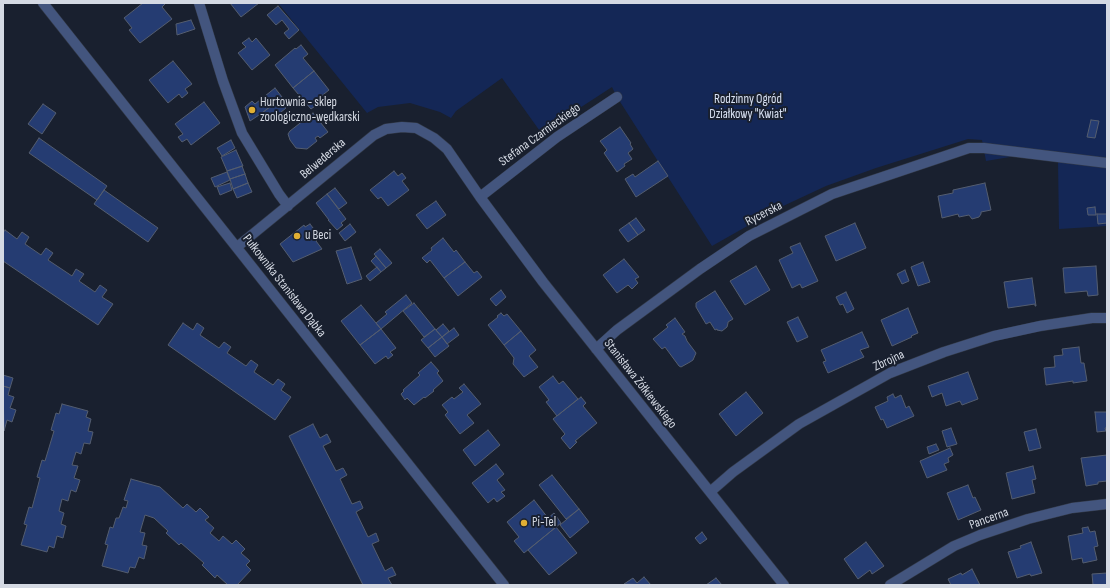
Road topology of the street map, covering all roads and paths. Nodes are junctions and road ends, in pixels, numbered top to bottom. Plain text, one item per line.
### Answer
1 (43, 3) edge
2 (199, 3) edge
3 (617, 97) dead end
4 (1107, 163) edge
5 (480, 197) junction
6 (288, 206) junction
7 (237, 247) junction
8 (1107, 318) edge
9 (596, 349) junction
10 (710, 492) junction
11 (1107, 504) edge
12 (504, 585) edge
13 (784, 585) edge
14 (890, 585) edge

1 - 7 street, Pułkownika Stanisława Dąbka
2 - 6 street
3 - 5 street, Stefana Czarnieckiego
4 - 9 street, Rycerska
5 - 6 street, Belwederska
5 - 9 street, Stanisława Żółkiewskiego
6 - 7 street, Belwederska
7 - 12 street, Pułkownika Stanisława Dąbka
8 - 10 street, Zbrojna
9 - 10 street, Stanisława Żółkiewskiego
10 - 13 street, Stanisława Żółkiewskiego
11 - 14 street, Pancerna

